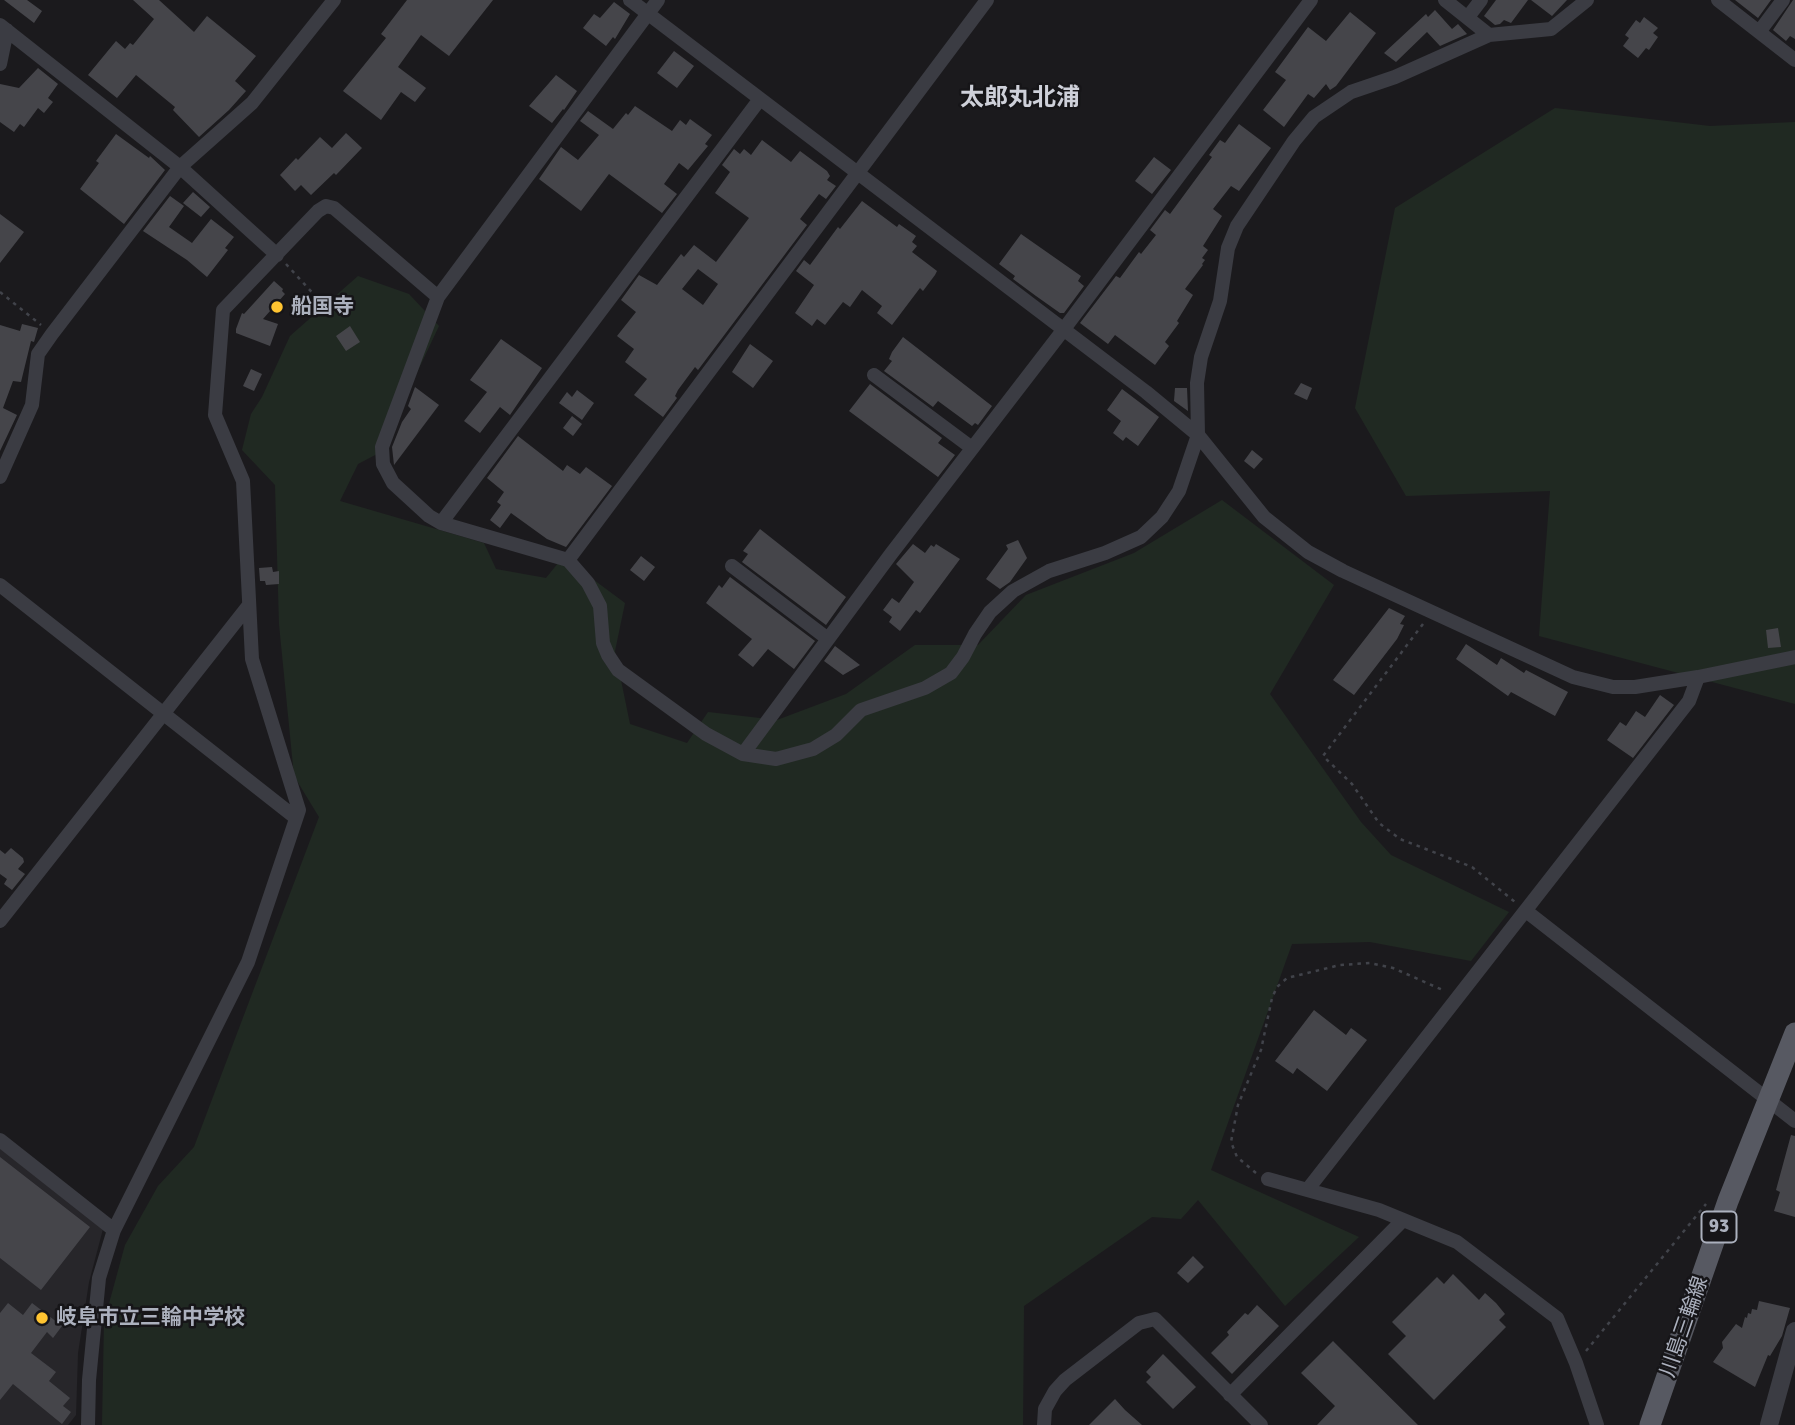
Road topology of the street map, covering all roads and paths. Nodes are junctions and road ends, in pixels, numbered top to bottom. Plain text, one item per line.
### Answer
1 (334, 0) edge
2 (630, 0) edge
3 (658, 0) edge
4 (987, 0) edge
5 (1311, 0) edge
6 (1445, 0) edge
7 (1481, 0) edge
8 (1587, 0) edge
9 (1718, 0) edge
10 (1783, 0) edge
11 (648, 14) junction
12 (1468, 18) junction
13 (4, 27) edge
14 (1759, 32) junction
15 (1489, 35) junction
16 (1795, 60) edge
17 (0, 64) edge
18 (760, 99) junction
19 (180, 167) junction
20 (857, 173) junction
21 (277, 254) junction
22 (0, 292) edge
23 (438, 297) junction
24 (330, 312) dead end
25 (1065, 329) junction
26 (52, 334) junction
27 (874, 375) dead end
28 (1198, 435) junction
29 (972, 448) junction
30 (0, 477) edge
31 (441, 523) junction
32 (568, 560) junction
33 (732, 566) dead end
34 (0, 585) edge
35 (249, 605) junction
36 (1431, 613) junction
37 (828, 639) junction
38 (1795, 657) edge
39 (1698, 677) junction
40 (163, 713) junction
41 (743, 754) junction
42 (296, 818) junction
43 (1526, 911) junction
44 (0, 921) edge
45 (1457, 996) junction
46 (1795, 1033) edge
47 (1769, 1101) junction
48 (1795, 1121) edge
49 (0, 1140) edge
50 (1268, 1178) joint
51 (1308, 1189) junction
52 (1728, 1201) junction
53 (1403, 1220) junction
54 (114, 1230) junction
55 (1795, 1331) edge
56 (1576, 1363) junction
57 (1230, 1395) junction
58 (88, 1425) edge
59 (1044, 1425) edge
60 (1261, 1425) edge
61 (1597, 1425) edge
62 (1650, 1425) edge
63 (1769, 1425) edge

1 - 19 street
2 - 11 street
3 - 11 street
4 - 20 street
5 - 25 street
6 - 12 street
7 - 12 street
8 - 15 street
9 - 14 street
10 - 14 street
11 - 18 street
11 - 23 street
12 - 15 street
13 - 17 street
13 - 19 street
14 - 16 street
15 - 28 street
18 - 20 street
18 - 31 street
19 - 21 street
19 - 26 street
20 - 25 street
20 - 32 street
21 - 23 street
21 - 24 path
21 - 35 street
22 - 26 path
23 - 31 street
25 - 28 street
25 - 29 street
26 - 30 street
27 - 29 street
28 - 36 street
28 - 41 street
29 - 37 street
31 - 32 street
32 - 41 street
33 - 37 street
34 - 40 street
35 - 40 street
35 - 42 street
36 - 39 street
36 - 43 path
37 - 41 street
38 - 39 street
39 - 43 street
40 - 42 street
40 - 44 street
42 - 54 street
43 - 45 street
43 - 47 street
45 - 50 path
45 - 51 street
46 - 47 main road, 川島三輪線 / 93
47 - 48 street
47 - 52 main road, 川島三輪線 / 93
49 - 54 street
50 - 51 street
51 - 53 street
52 - 56 path
52 - 62 main road, 川島三輪線 / 93
53 - 56 street
53 - 57 street
54 - 58 street
55 - 63 street
56 - 61 street
57 - 59 street
57 - 60 street

